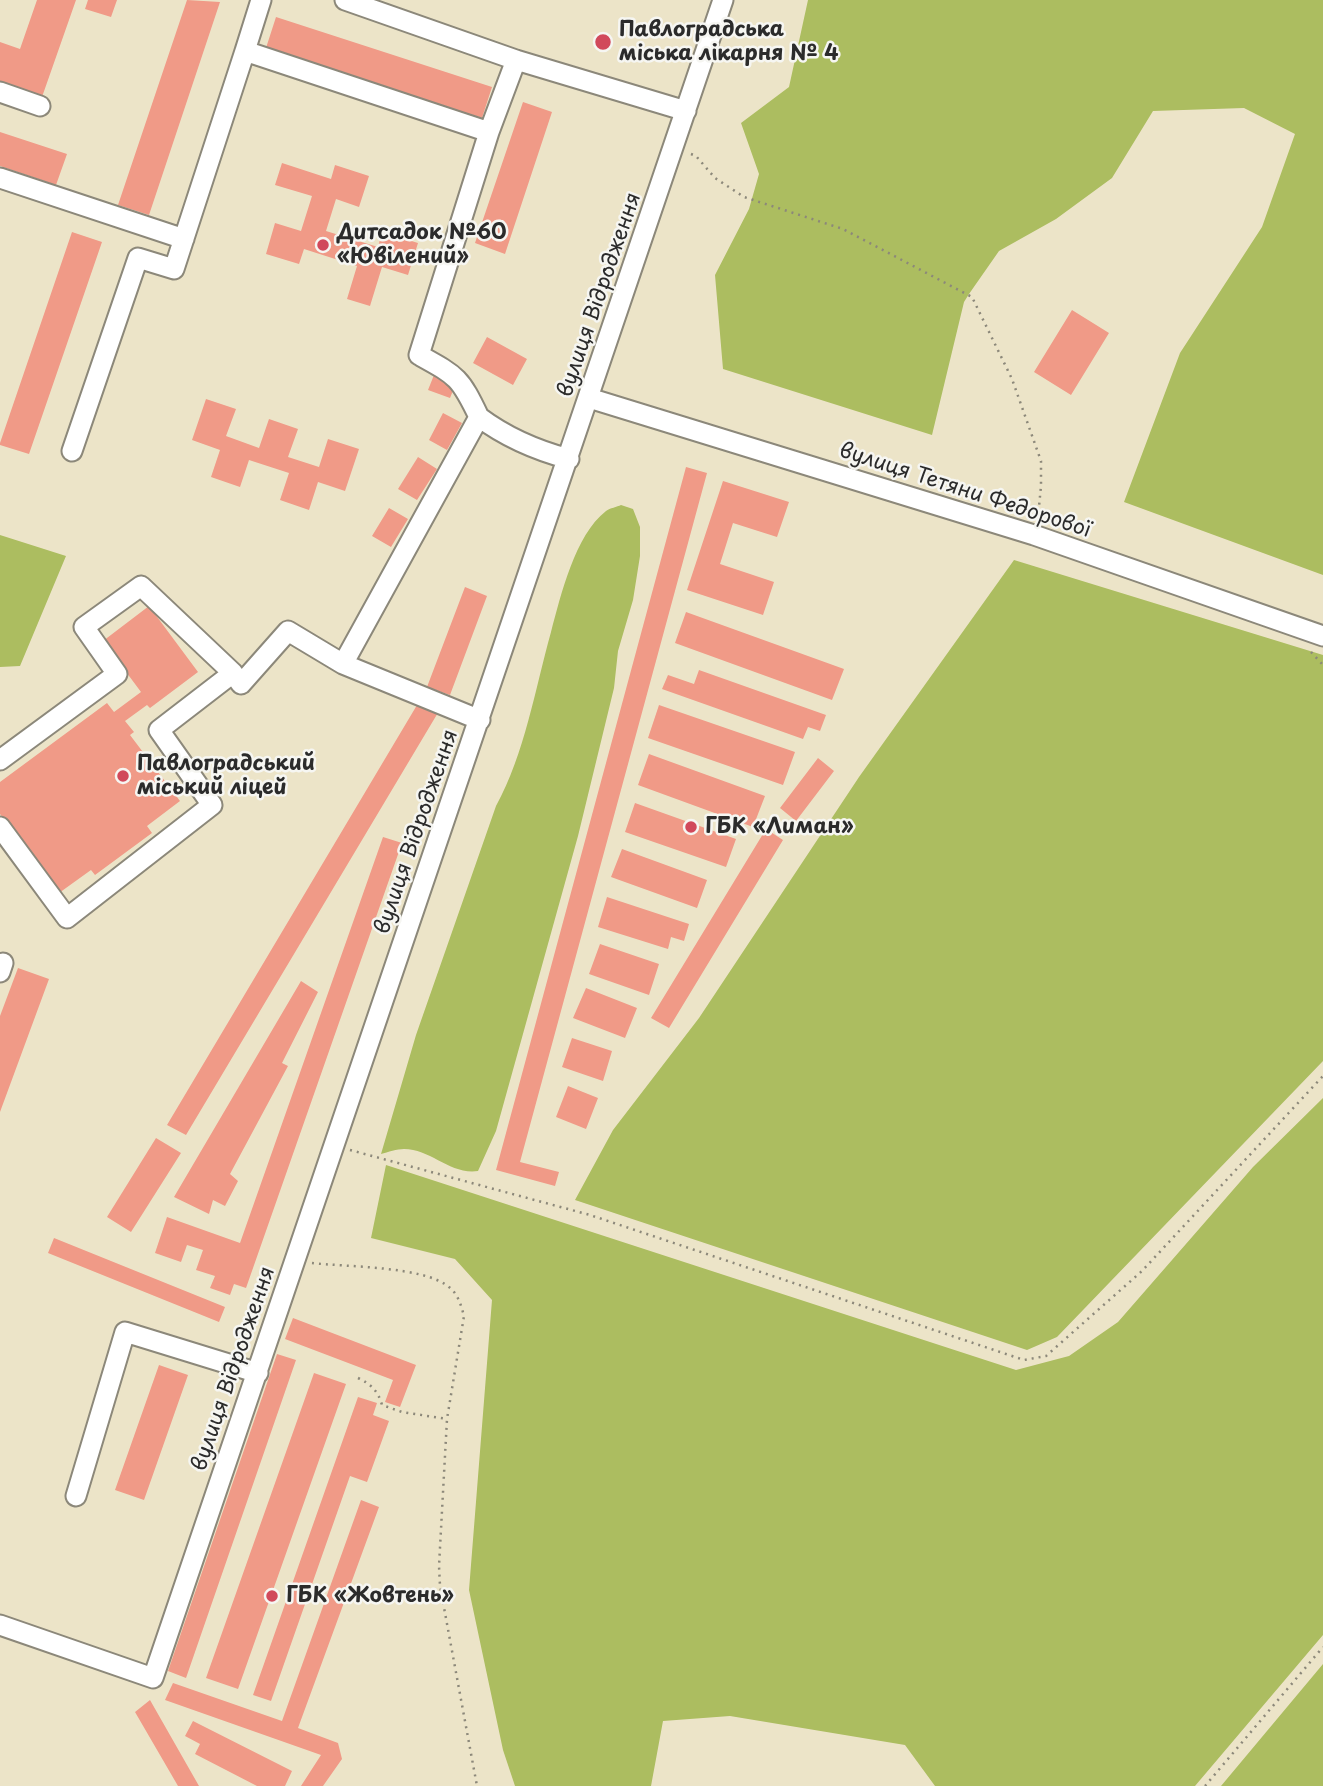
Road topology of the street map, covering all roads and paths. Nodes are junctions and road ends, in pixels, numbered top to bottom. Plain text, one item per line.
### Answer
1 (261, 0) edge
2 (345, 0) edge
3 (723, 0) edge
4 (245, 51) junction
5 (516, 60) junction
6 (0, 92) edge
7 (40, 106) dead end
8 (686, 111) junction
9 (489, 132) junction
10 (675, 148) junction
11 (0, 178) edge
12 (184, 239) junction
13 (589, 398) junction
14 (479, 417) junction
15 (72, 452) dead end
16 (569, 458) junction
17 (1034, 535) junction
18 (1323, 636) edge
19 (343, 664) junction
20 (233, 673) junction
21 (480, 720) junction
22 (0, 760) edge
23 (0, 827) edge
24 (1323, 1076) edge
25 (333, 1146) junction
26 (294, 1262) junction
27 (258, 1373) junction
28 (358, 1378) dead end
29 (447, 1419) junction
30 (76, 1496) dead end
31 (0, 1625) edge
32 (1323, 1647) edge
33 (477, 1786) edge
34 (1205, 1786) edge

1 - 4 street
2 - 5 street
3 - 8 street, вулиця Відродження
4 - 9 street
4 - 12 street
5 - 8 street
5 - 9 street
6 - 7 street
8 - 10 street, вулиця Відродження
9 - 14 street
10 - 13 street, вулиця Відродження
10 - 17 path
11 - 12 street
12 - 15 street
13 - 16 street, вулиця Відродження
13 - 17 street, вулиця Тетяни Федорової
14 - 16 street
14 - 19 street
16 - 21 street, вулиця Відродження
17 - 18 street, вулиця Тетяни Федорової
19 - 20 street
19 - 21 street
20 - 22 street
20 - 23 street
21 - 25 street, вулиця Відродження
24 - 25 path
25 - 26 street, вулиця Відродження
26 - 27 street, вулиця Відродження
26 - 29 path
27 - 30 street
27 - 31 street, вулиця Відродження
28 - 29 path
29 - 33 path
32 - 34 path

